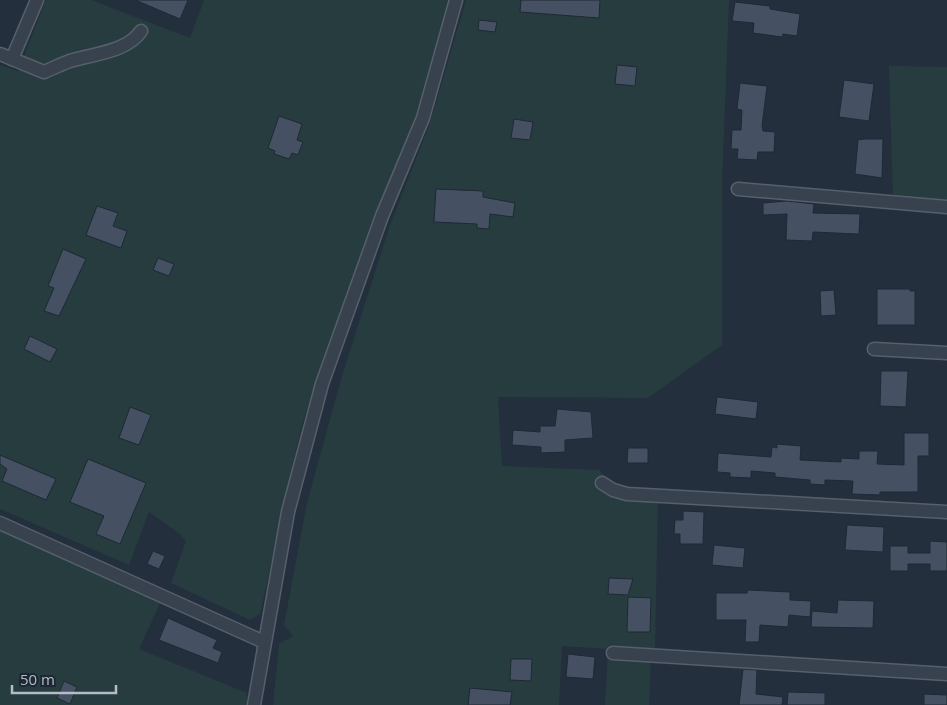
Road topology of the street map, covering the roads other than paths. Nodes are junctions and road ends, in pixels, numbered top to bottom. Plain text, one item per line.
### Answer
1 (37, 0) edge
2 (456, 0) edge
3 (141, 31) dead end
4 (6, 57) edge
5 (738, 189) dead end
6 (947, 207) edge
7 (874, 349) dead end
8 (947, 353) edge
9 (602, 483) dead end
10 (947, 512) edge
11 (0, 523) edge
12 (264, 642) junction
13 (613, 653) dead end
14 (947, 674) edge
15 (254, 705) edge

1 - 4 street
2 - 12 street
3 - 4 street
5 - 6 street
7 - 8 street
9 - 10 street
11 - 12 street
12 - 15 street
13 - 14 street

